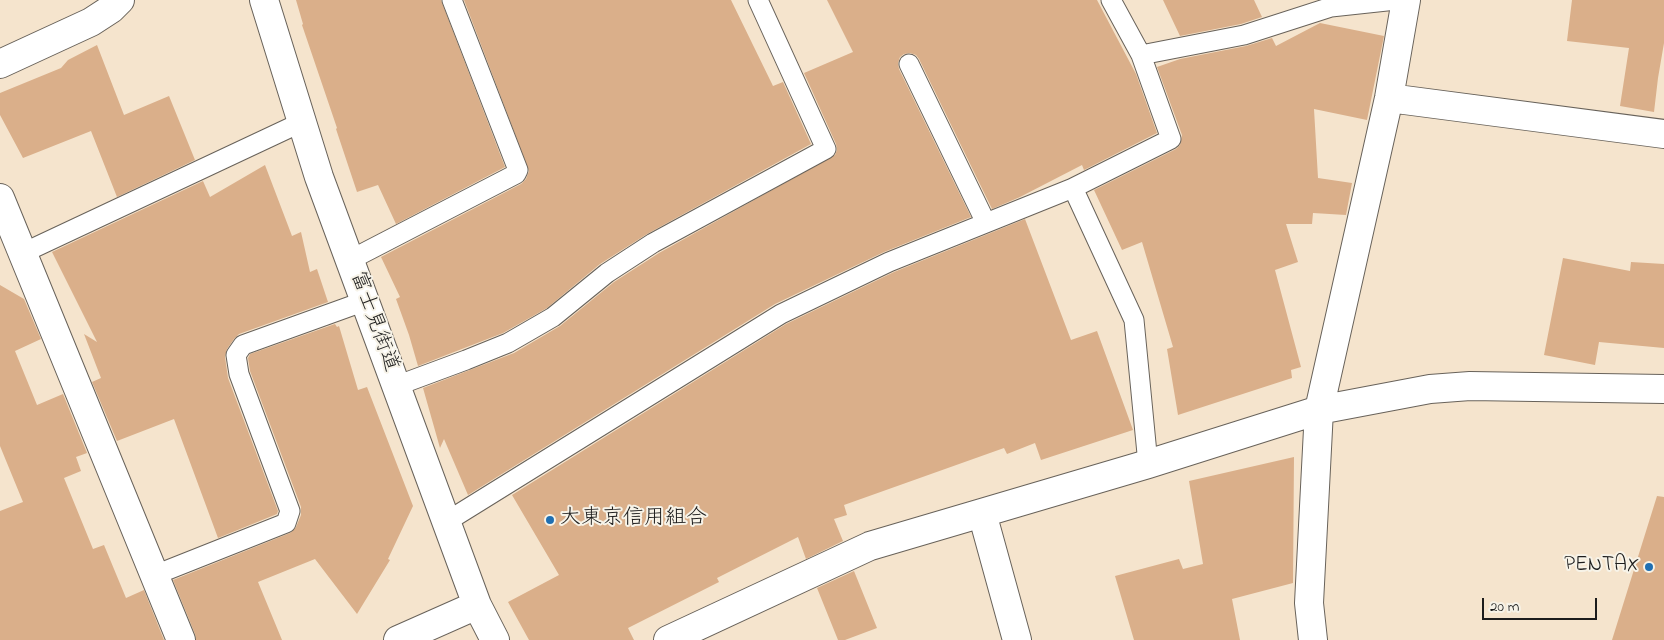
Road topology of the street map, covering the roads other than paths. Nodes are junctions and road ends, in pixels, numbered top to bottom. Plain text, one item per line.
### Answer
1 (120, 0) edge
2 (264, 0) edge
3 (452, 0) edge
4 (758, 0) edge
5 (1112, 0) edge
6 (1396, 0) edge
7 (1406, 0) edge
8 (1141, 55) junction
9 (0, 64) edge
10 (909, 64) dead end
11 (1389, 98) junction
12 (302, 122) junction
13 (1664, 134) edge
14 (1073, 188) junction
15 (0, 198) edge
16 (986, 223) junction
17 (23, 253) junction
18 (350, 260) junction
19 (365, 301) junction
20 (396, 386) junction
21 (1664, 389) edge
22 (1319, 410) junction
23 (1148, 464) junction
24 (982, 513) junction
25 (446, 522) junction
26 (155, 575) junction
27 (476, 605) junction
28 (181, 640) edge
29 (398, 640) edge
30 (495, 640) edge
31 (668, 640) edge
32 (1017, 640) edge
33 (1313, 640) edge

1 - 9 street
2 - 12 street, 富士見街道
3 - 18 lane
4 - 20 lane
5 - 8 lane
6 - 8 lane
7 - 11 street
8 - 14 lane
10 - 16 lane
11 - 13 street
11 - 22 street
12 - 17 lane
12 - 18 street, 富士見街道
14 - 16 lane
14 - 23 lane
15 - 17 street
16 - 25 lane
17 - 26 street
18 - 19 street, 富士見街道
19 - 20 street, 富士見街道
19 - 26 lane
20 - 25 street, 富士見街道
21 - 22 street
22 - 23 street
22 - 33 street
23 - 24 street
24 - 31 street
24 - 32 street
25 - 27 street, 富士見街道
26 - 28 street
27 - 29 street
27 - 30 street, 富士見街道

